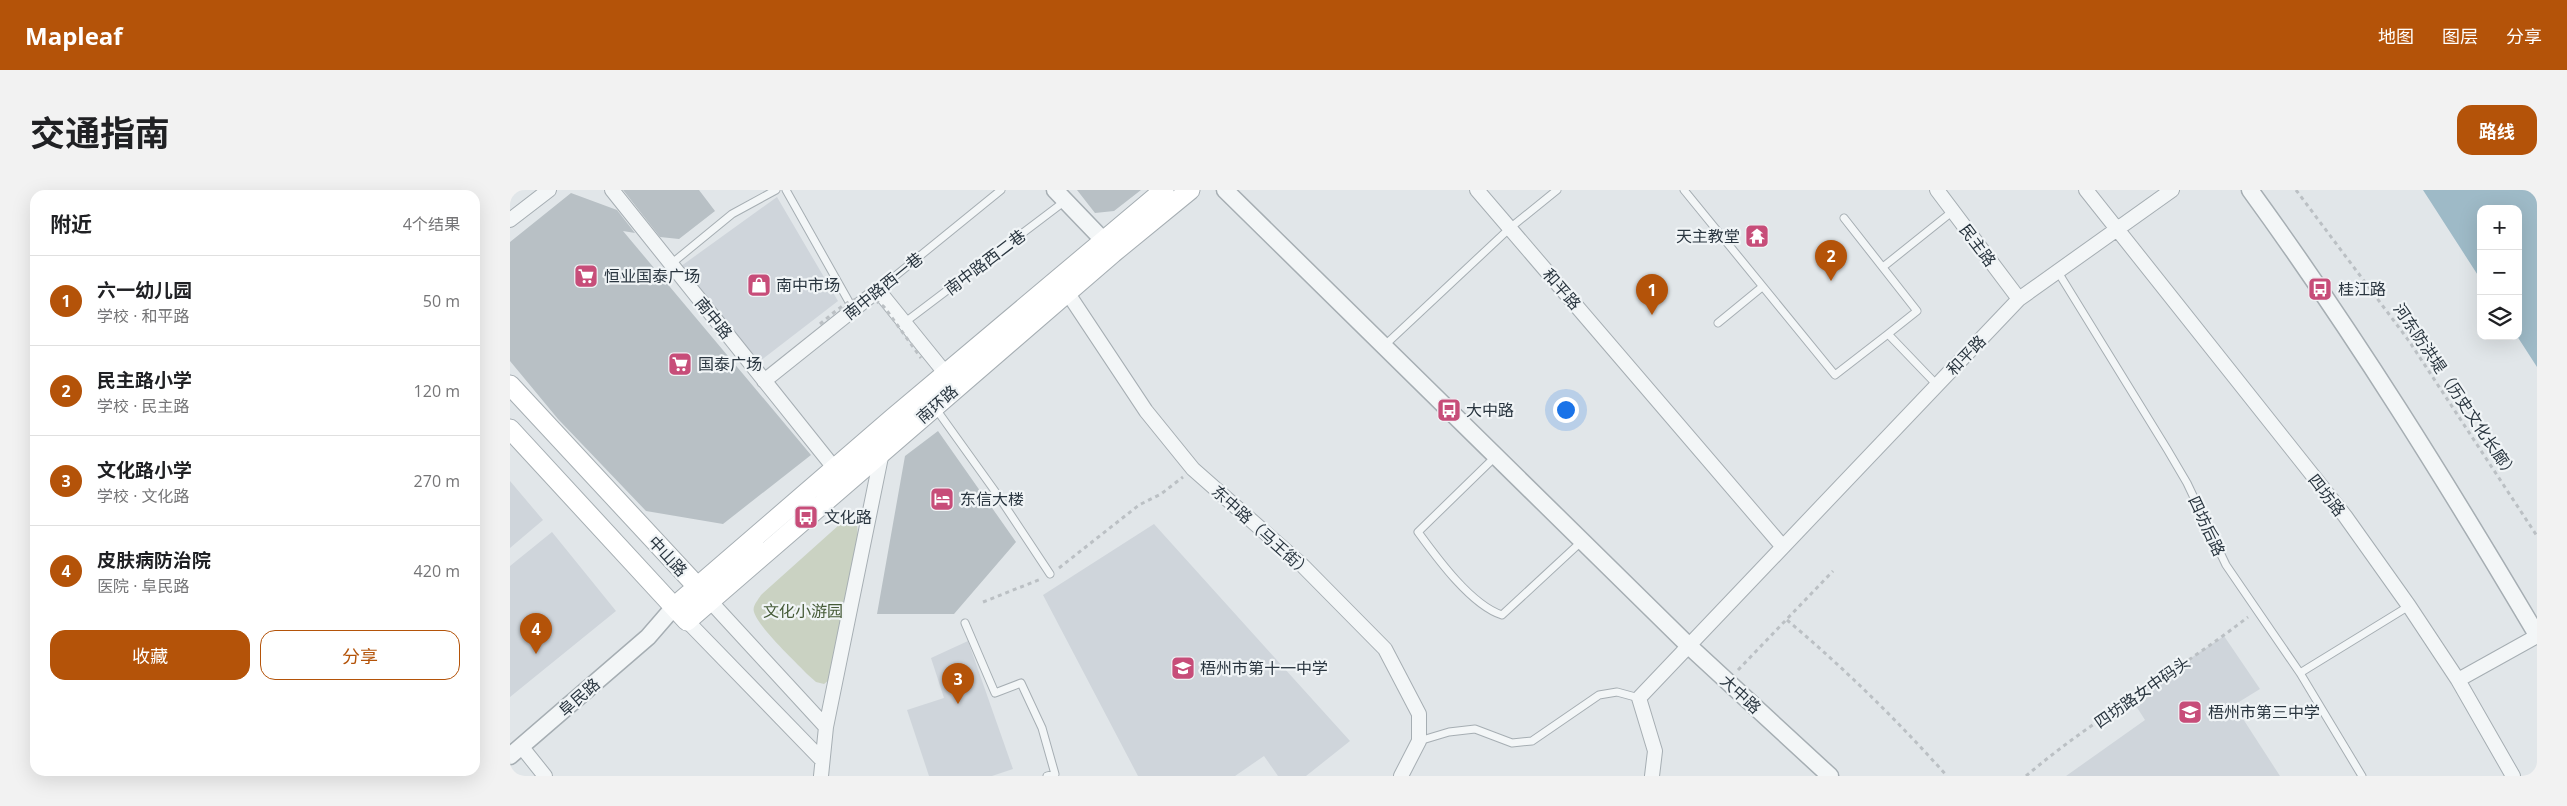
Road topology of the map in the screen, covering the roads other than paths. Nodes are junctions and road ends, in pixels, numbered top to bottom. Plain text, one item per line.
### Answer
1 (549, 190) edge
2 (612, 190) edge
3 (776, 190) edge
4 (786, 190) edge
5 (1001, 190) edge
6 (1164, 190) edge
7 (1190, 190) edge
8 (1224, 190) edge
9 (1477, 190) edge
10 (1558, 190) edge
11 (1684, 190) edge
12 (1937, 190) edge
13 (2086, 190) edge
14 (2172, 190) edge
15 (2250, 190) edge
16 (1060, 195) edge
17 (1952, 211) junction
18 (1844, 218) dead end
19 (510, 220) edge
20 (1510, 228) junction
21 (2118, 230) junction
22 (1104, 241) junction
23 (671, 264) junction
24 (1883, 267) junction
25 (2058, 272) junction
26 (1762, 287) junction
27 (878, 290) junction
28 (1066, 292) junction
29 (2019, 299) junction
30 (853, 309) junction
31 (904, 323) junction
32 (1718, 323) dead end
33 (1888, 334) junction
34 (1384, 346) junction
35 (946, 374) junction
36 (764, 381) junction
37 (510, 385) edge
38 (1937, 385) junction
39 (935, 406) junction
40 (510, 429) edge
41 (882, 452) junction
42 (1496, 456) junction
43 (835, 469) junction
44 (1582, 541) junction
45 (1783, 547) junction
46 (1050, 574) road end
47 (704, 594) junction
48 (2409, 606) junction
49 (680, 614) junction
50 (965, 623) dead end
51 (2537, 635) edge
52 (1689, 646) junction
53 (2300, 674) junction
54 (2458, 680) junction
55 (1639, 698) junction
56 (826, 727) junction
57 (1419, 741) junction
58 (516, 751) edge
59 (821, 759) junction
60 (545, 776) edge
61 (822, 776) edge
62 (1047, 776) edge
63 (1401, 776) edge
64 (1652, 776) edge
65 (1830, 776) edge
66 (2362, 776) edge
67 (2513, 776) edge

1 - 19 street
2 - 23 street, 南中路
3 - 23 lane
4 - 30 lane
5 - 27 lane, 南中路西一巷
6 - 22 main road, 南环路
7 - 28 main road, 南环路
8 - 34 street, 大中路
9 - 20 street, 和平路
10 - 20 lane
11 - 26 lane
12 - 17 street, 民主路
13 - 21 street, 四坊路
14 - 21 street, 和平路
15 - 51 street
16 - 22 street
16 - 31 lane, 南中路西二巷
17 - 24 lane
17 - 29 street, 民主路
18 - 24 lane
20 - 34 lane
20 - 45 street, 和平路
21 - 25 street, 和平路
21 - 48 street, 四坊路
22 - 35 main road, 南环路
23 - 36 street, 南中路
24 - 33 lane
25 - 29 street, 和平路
25 - 53 lane, 四坊后路
26 - 32 lane
26 - 33 lane
27 - 30 street, 南中路西一巷
27 - 31 street
28 - 39 main road, 南环路
28 - 57 street, 东中路（马王街）
29 - 38 street, 和平路
30 - 36 street, 南中路西一巷
31 - 35 street
33 - 38 lane
34 - 42 street, 大中路
35 - 43 main road, 南环路
36 - 43 street, 南中路
37 - 47 main road, 中山路
38 - 45 street, 和平路
39 - 41 main road, 南环路
39 - 46 lane
40 - 49 main road, 中山路
41 - 47 main road, 南环路
41 - 56 street
42 - 44 street, 大中路
42 - 44 lane
43 - 47 main road, 南环路
44 - 52 street, 大中路
45 - 52 street, 和平路
47 - 49 main road, 南环路
47 - 56 street, 中山路
48 - 53 lane
48 - 54 street, 四坊路
49 - 58 street, 阜民路
49 - 59 street, 中山路
50 - 62 lane
51 - 54 street
52 - 55 street, 和平路
52 - 65 street, 大中路
53 - 66 lane, 四坊后路
54 - 67 street, 四坊路
55 - 57 lane
55 - 64 street
56 - 59 street
57 - 63 street, 东中路（马王街）
58 - 60 street
59 - 61 street

